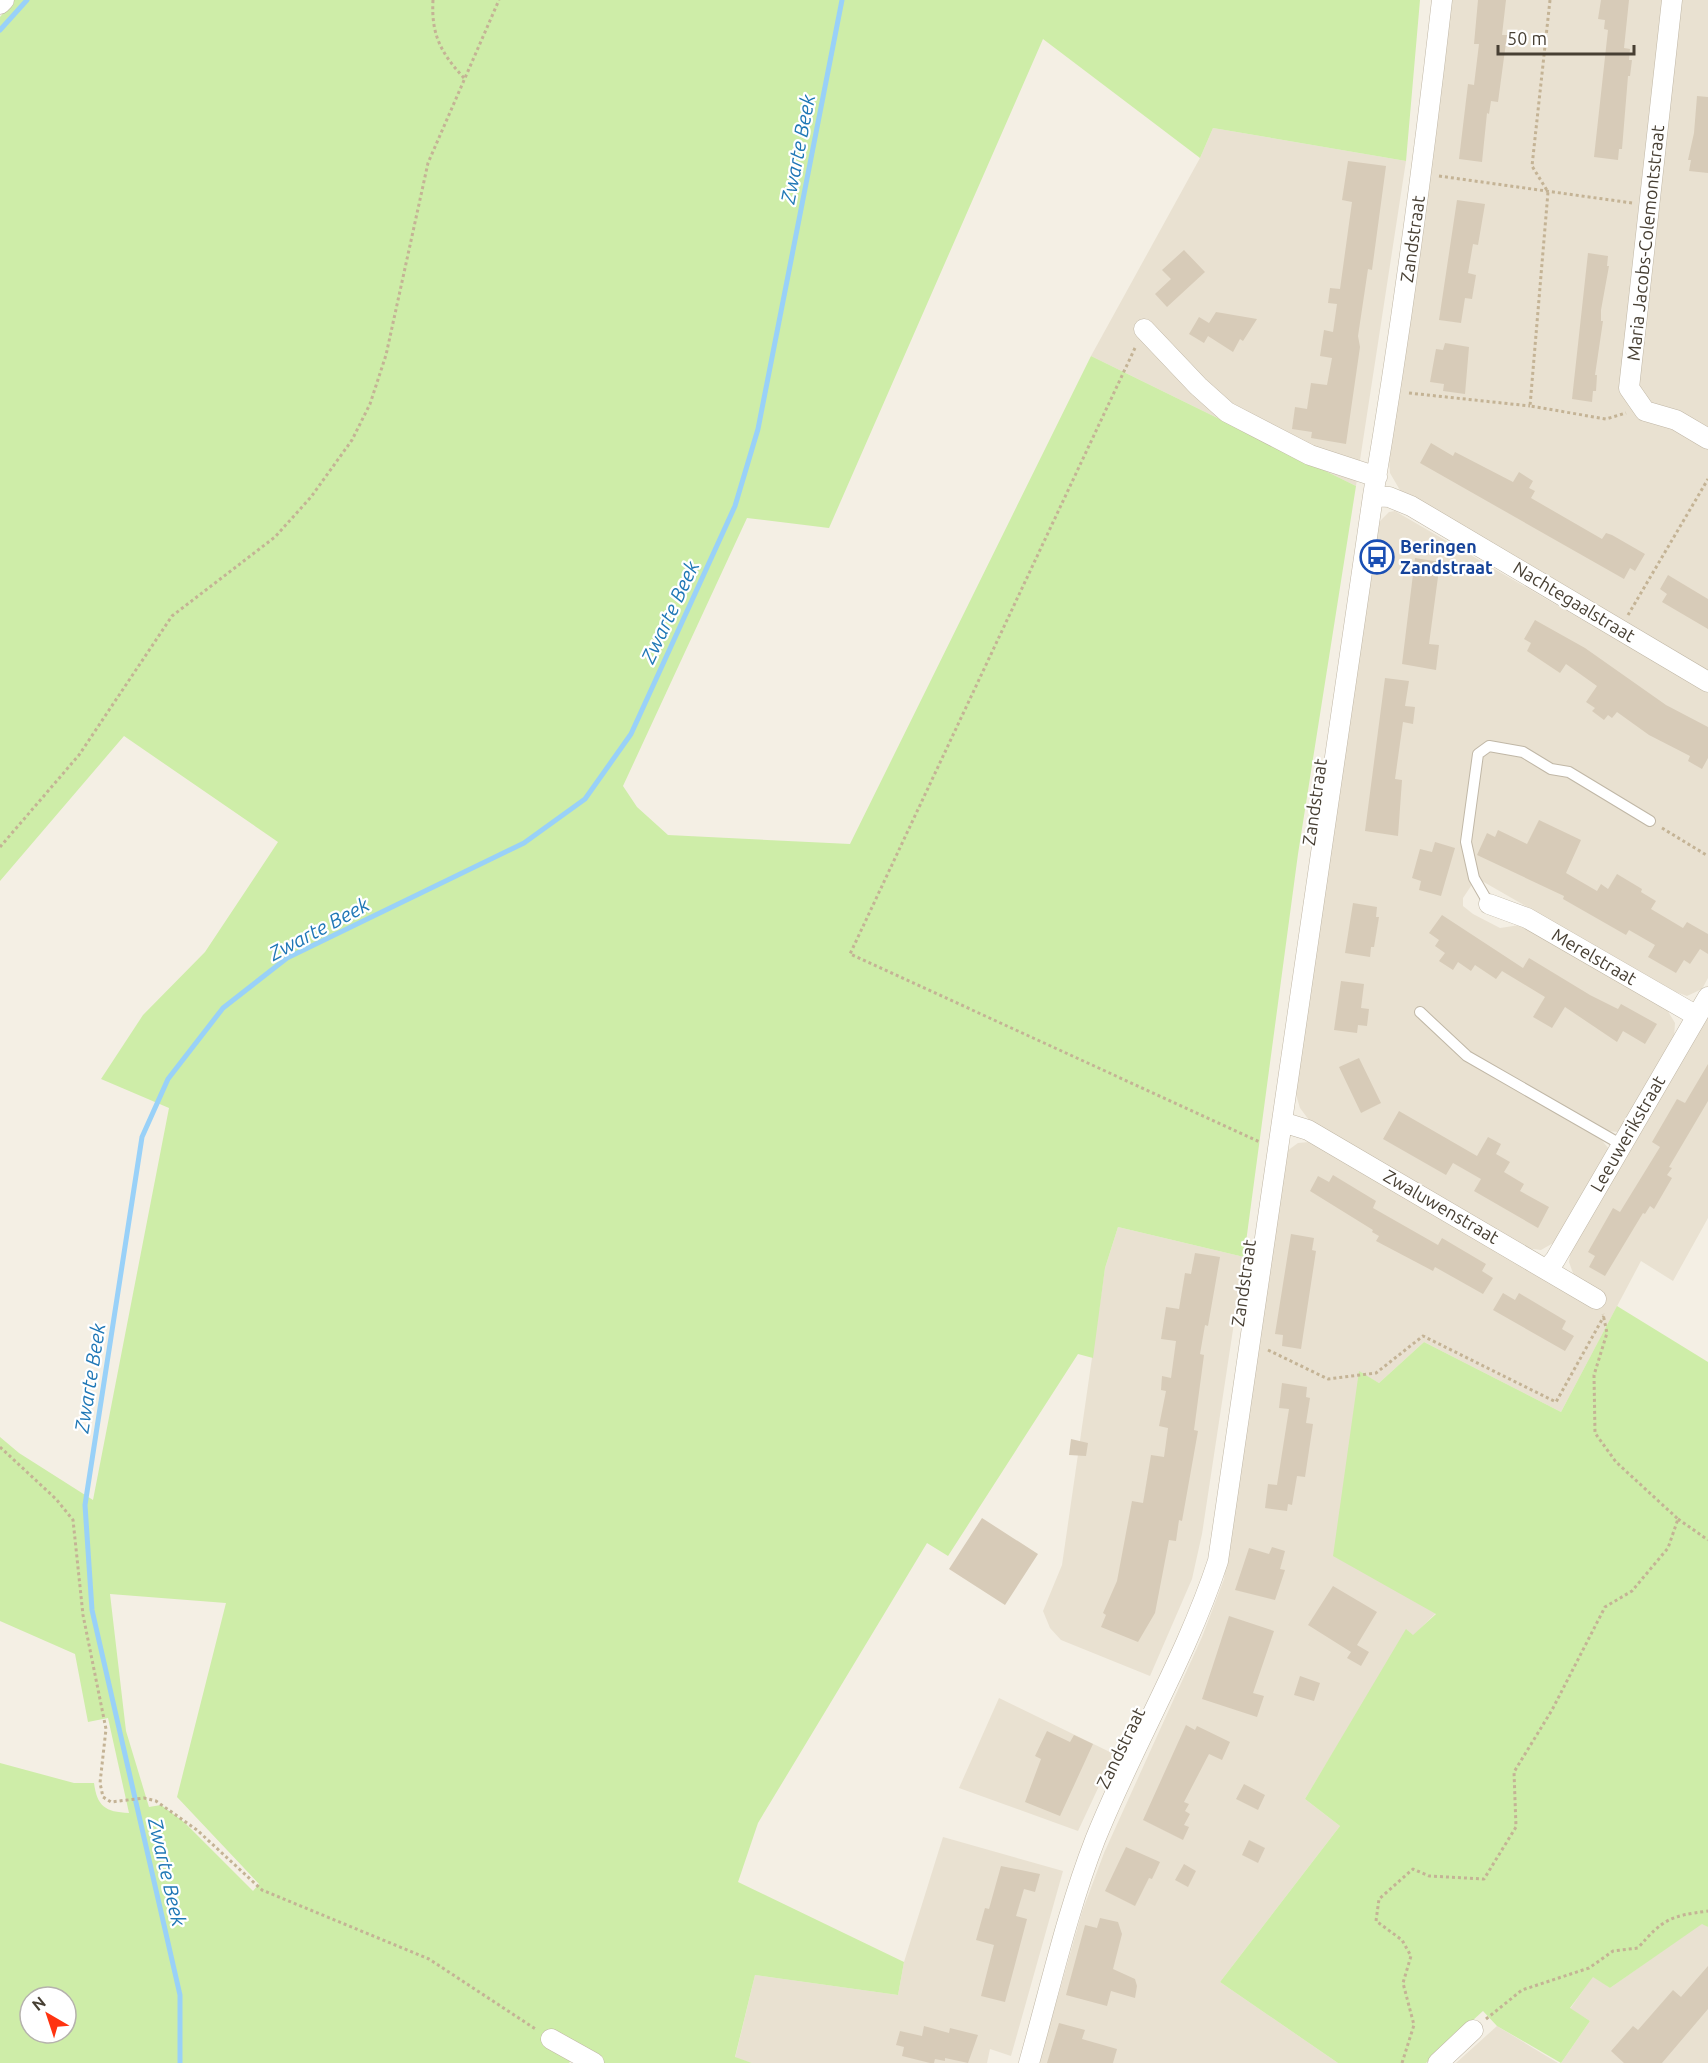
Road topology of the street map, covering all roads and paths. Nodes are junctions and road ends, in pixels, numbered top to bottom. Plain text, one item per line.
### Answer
1 (4, 0) edge
2 (433, 0) edge
3 (499, 0) edge
4 (1442, 0) edge
5 (1550, 0) edge
6 (1672, 0) edge
7 (0, 4) edge
8 (464, 79) junction
9 (1422, 174) junction
10 (1548, 192) junction
11 (1650, 206) junction
12 (1144, 329) joint
13 (1391, 391) junction
14 (1530, 406) junction
15 (1642, 408) junction
16 (1708, 439) edge
17 (1708, 479) edge
18 (1375, 487) junction
19 (1620, 629) junction
20 (1708, 682) edge
21 (1650, 821) joint
22 (0, 847) edge
23 (1708, 856) edge
24 (1489, 904) joint
25 (1708, 997) edge
26 (1420, 1012) dead end
27 (1697, 1016) junction
28 (1282, 1122) junction
29 (1265, 1144) dead end
30 (1622, 1145) junction
31 (1546, 1269) junction
32 (1600, 1307) junction
33 (1250, 1342) junction
34 (0, 1447) edge
35 (1678, 1520) junction
36 (1708, 1540) edge
37 (1708, 1911) edge
38 (1473, 2030) joint
39 (551, 2039) joint
40 (594, 2063) edge
41 (1029, 2063) edge
42 (1402, 2063) edge
43 (1438, 2063) edge

1 - 7 street
2 - 8 path
3 - 8 path
4 - 9 street, Zandstraat
5 - 10 path
6 - 11 street, Maria Jacobs-Colemontstraat
8 - 22 path
9 - 10 path
9 - 13 street, Zandstraat
10 - 11 path
10 - 14 path
11 - 15 street, Maria Jacobs-Colemontstraat
12 - 18 street
12 - 29 path
13 - 14 path
13 - 18 street, Zandstraat
14 - 15 path
15 - 16 street
17 - 19 path
18 - 19 street, Nachtegaalstraat
18 - 28 street, Zandstraat
19 - 20 street, Nachtegaalstraat
21 - 23 path
21 - 24 lane
24 - 27 street, Merelstraat
25 - 27 street, Leeuwerikstraat
26 - 30 lane
27 - 30 street, Leeuwerikstraat
28 - 31 street, Zwaluwenstraat
28 - 33 street, Zandstraat
30 - 31 street, Leeuwerikstraat
31 - 32 street, Zwaluwenstraat
32 - 33 path
32 - 35 path
33 - 41 street, Zandstraat
34 - 39 path
35 - 36 path
35 - 42 path
37 - 38 path
38 - 43 street
39 - 40 street

